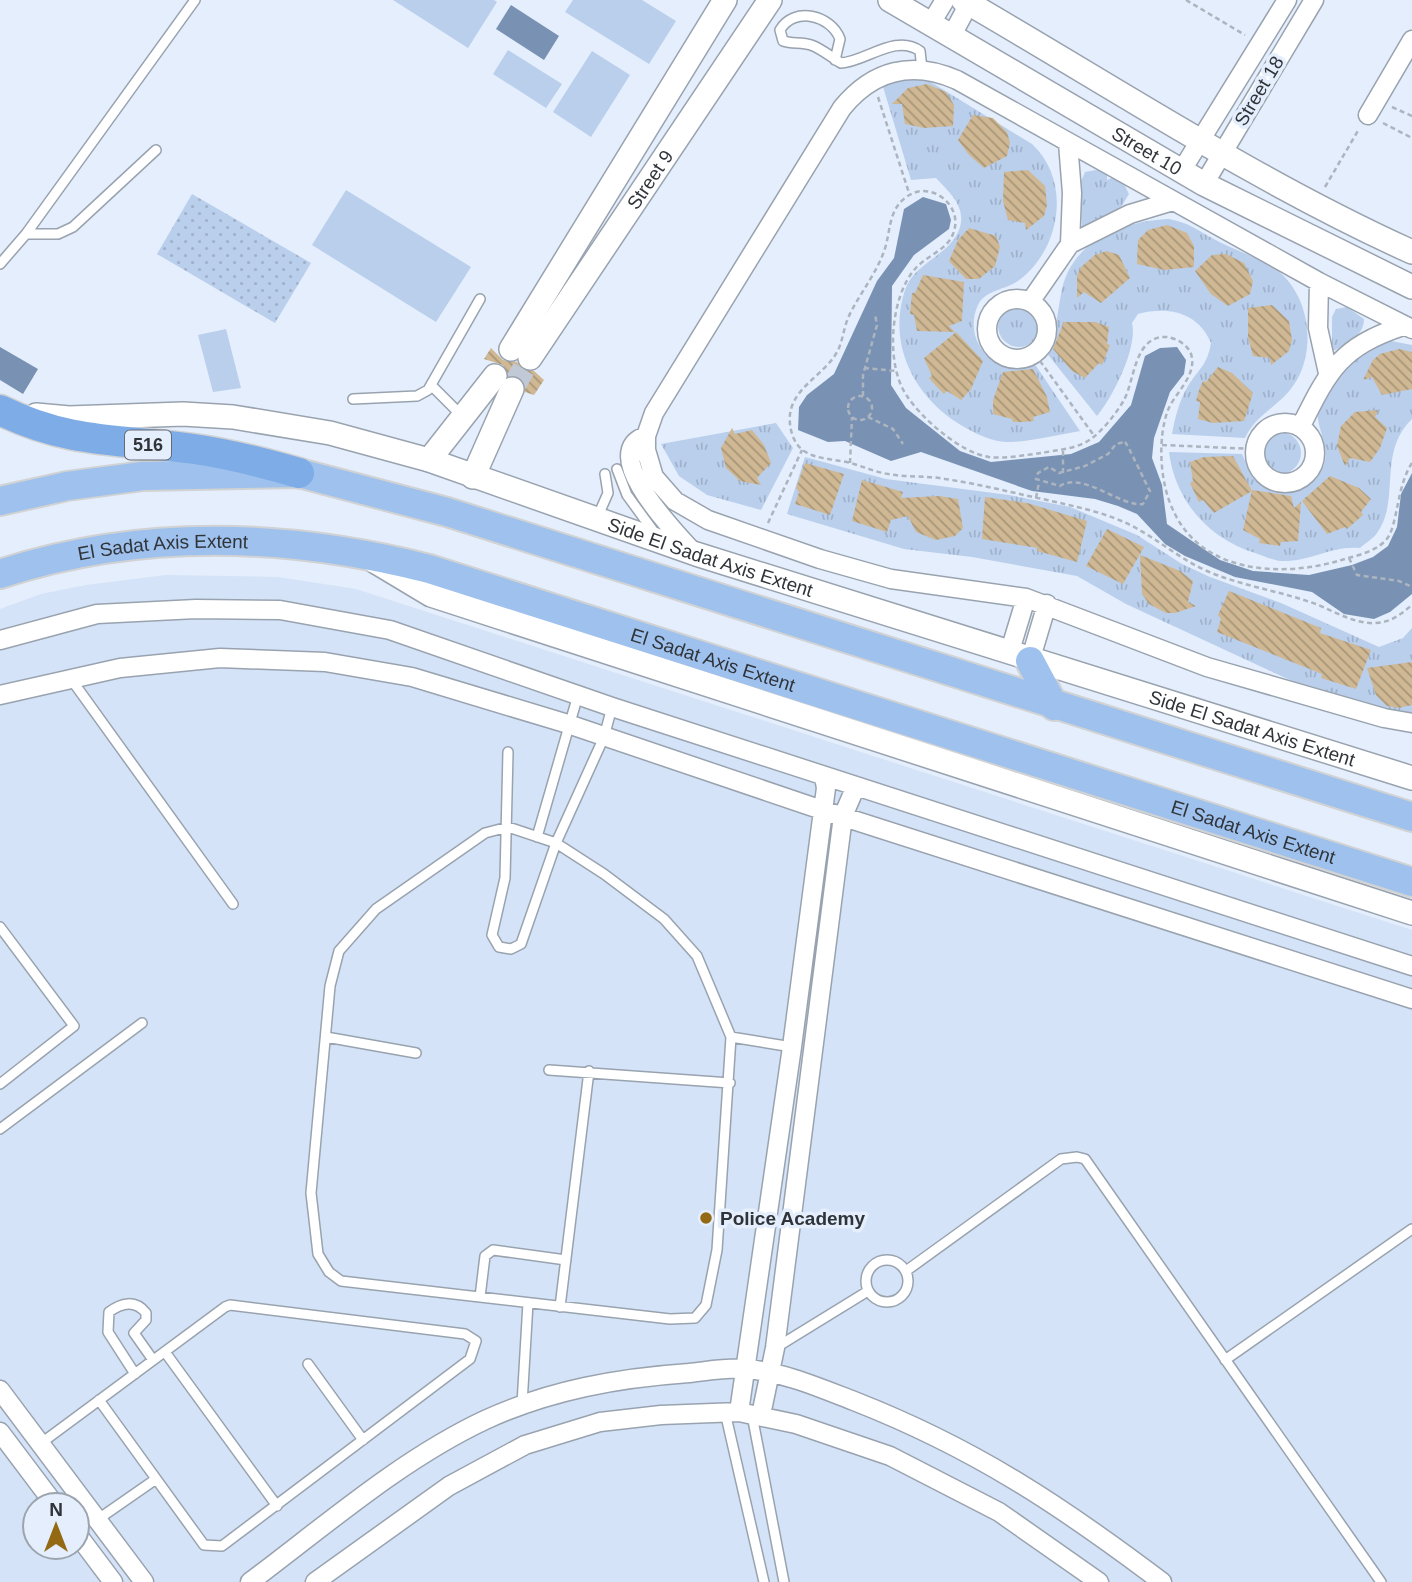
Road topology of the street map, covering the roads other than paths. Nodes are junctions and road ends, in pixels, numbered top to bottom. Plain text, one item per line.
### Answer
1 (195, 0) edge
2 (725, 0) edge
3 (770, 0) edge
4 (890, 0) edge
5 (945, 0) edge
6 (1287, 0) edge
7 (1314, 0) edge
8 (968, 1) edge
9 (931, 23) junction
10 (952, 35) junction
11 (1412, 40) edge
12 (691, 53) junction
13 (835, 60) junction
14 (922, 69) junction
15 (721, 72) junction
16 (1372, 107) road end
17 (1200, 141) junction
18 (1068, 143) junction
19 (156, 150) dead end
20 (1221, 153) junction
21 (1182, 170) junction
22 (1204, 184) junction
23 (1173, 201) junction
24 (26, 234) junction
25 (1070, 244) junction
26 (1412, 252) edge
27 (0, 264) edge
28 (1319, 282) junction
29 (1412, 287) edge
30 (480, 299) dead end
31 (1030, 302) junction
32 (1408, 328) edge
33 (1328, 373) junction
34 (432, 386) junction
35 (353, 400) dead end
36 (0, 408) edge
37 (465, 418) junction
38 (1301, 426) junction
39 (646, 436) junction
40 (429, 460) junction
41 (617, 469) dead end
42 (299, 473) junction
43 (605, 474) dead end
44 (472, 477) junction
45 (0, 501) edge
46 (595, 520) junction
47 (661, 542) junction
48 (363, 552) junction
49 (696, 554) junction
50 (0, 574) edge
51 (1026, 598) junction
52 (1047, 604) junction
53 (0, 640) edge
54 (1020, 657) junction
55 (70, 677) junction
56 (0, 695) edge
57 (578, 695) junction
58 (1054, 706) junction
59 (612, 707) junction
60 (1412, 723) edge
61 (568, 724) junction
62 (604, 737) junction
63 (508, 752) dead end
64 (824, 777) junction
65 (1412, 778) edge
66 (856, 786) junction
67 (822, 810) junction
68 (843, 816) junction
69 (1412, 817) edge
70 (508, 827) junction
71 (537, 837) junction
72 (556, 843) junction
73 (1412, 882) edge
74 (233, 904) dead end
75 (1412, 913) edge
76 (0, 927) edge
77 (1412, 966) edge
78 (1412, 999) edge
79 (142, 1023) dead end
80 (326, 1037) junction
81 (731, 1037) junction
82 (792, 1047) junction
83 (416, 1053) dead end
84 (549, 1070) dead end
85 (589, 1071) junction
86 (730, 1083) junction
87 (0, 1084) edge
88 (0, 1129) edge
89 (1412, 1229) edge
90 (566, 1260) junction
91 (906, 1271) junction
92 (868, 1291) junction
93 (480, 1297) junction
94 (528, 1303) junction
95 (561, 1307) junction
96 (775, 1348) junction
97 (165, 1352) junction
98 (153, 1360) junction
99 (1225, 1360) junction
100 (308, 1364) dead end
101 (746, 1368) junction
102 (770, 1373) junction
103 (135, 1374) junction
104 (0, 1390) edge
105 (99, 1400) junction
106 (522, 1404) junction
107 (744, 1413) junction
108 (0, 1432) edge
109 (363, 1440) junction
110 (40, 1444) junction
111 (156, 1479) junction
112 (44, 1491) edge
113 (277, 1506) junction
114 (97, 1520) junction
115 (91, 1553) edge
116 (113, 1582) edge
117 (144, 1582) edge
118 (250, 1582) edge
119 (315, 1582) edge
120 (764, 1582) edge
121 (784, 1582) edge
122 (1099, 1582) edge
123 (1162, 1582) edge
124 (1381, 1582) edge

1 - 24 lane
2 - 12 street, Street 9
3 - 15 street, Street 9
4 - 9 street, Street 10
5 - 9 street
6 - 17 street, Street 18
7 - 20 street, Street 18
8 - 10 street
8 - 17 street, Street 10
9 - 10 street, Street 10
10 - 21 street, Street 10
11 - 16 street
12 - 15 street
12 - 15 street, Street 9
13 - 13 lane
13 - 14 lane
14 - 18 street
14 - 39 street
17 - 20 street, Street 10
17 - 21 street, Street 18
18 - 23 street
18 - 25 street
19 - 24 lane
20 - 22 street, Street 18
20 - 26 street, Street 10
21 - 22 street, Street 10
22 - 29 street, Street 10
23 - 25 street
23 - 28 street
24 - 27 lane
25 - 31 street
28 - 32 street
28 - 33 street
30 - 34 lane
31 - 31 street
32 - 33 street
33 - 38 street
34 - 35 lane
34 - 37 lane
36 - 40 street, Side El Sadat Axis Extent
36 - 42 highway, 516
37 - 40 street
37 - 44 street
38 - 38 street
39 - 49 street
39 - 51 street
40 - 44 street, Side El Sadat Axis Extent
41 - 47 lane
42 - 45 main road
42 - 58 main road
43 - 46 lane
44 - 46 street, Side El Sadat Axis Extent
46 - 47 street, Side El Sadat Axis Extent
47 - 49 street, Side El Sadat Axis Extent
48 - 50 main road, El Sadat Axis Extent
48 - 73 main road, El Sadat Axis Extent
48 - 75 street
49 - 54 street, Side El Sadat Axis Extent
51 - 52 street
51 - 54 street
52 - 54 street
52 - 60 street
53 - 57 street
54 - 58 main road
54 - 65 street, Side El Sadat Axis Extent
55 - 56 street
55 - 61 street
55 - 74 lane
57 - 59 street
57 - 61 lane
58 - 69 main road
59 - 62 lane
59 - 64 street
61 - 62 street
61 - 71 lane
62 - 67 street
62 - 72 lane
63 - 70 lane
64 - 66 street
64 - 67 street
66 - 68 street
66 - 77 street
67 - 68 street
67 - 82 street
68 - 78 street
68 - 96 street
70 - 71 lane
70 - 72 lane
70 - 80 lane
71 - 72 lane
72 - 81 lane
76 - 87 lane
79 - 88 lane
80 - 83 lane
80 - 93 lane
81 - 82 lane
81 - 86 lane
82 - 101 street
84 - 85 lane
85 - 86 lane
85 - 90 lane
86 - 95 lane
89 - 99 lane
90 - 93 lane
90 - 95 lane
91 - 92 lane
91 - 92 lane
91 - 99 lane
92 - 96 lane
93 - 94 lane
94 - 95 lane
94 - 106 lane
96 - 102 street
97 - 98 lane
97 - 109 lane
97 - 113 lane
98 - 103 lane
98 - 103 lane
99 - 124 lane
100 - 109 lane
101 - 102 street
101 - 106 street
101 - 107 street
102 - 107 street
102 - 123 street
103 - 105 lane
104 - 110 street
105 - 110 lane
105 - 111 lane
106 - 118 street
107 - 119 street
107 - 120 lane
107 - 121 lane
107 - 122 street
108 - 112 street
109 - 113 lane
110 - 114 street
111 - 113 lane
111 - 114 lane
114 - 117 street
115 - 116 street

